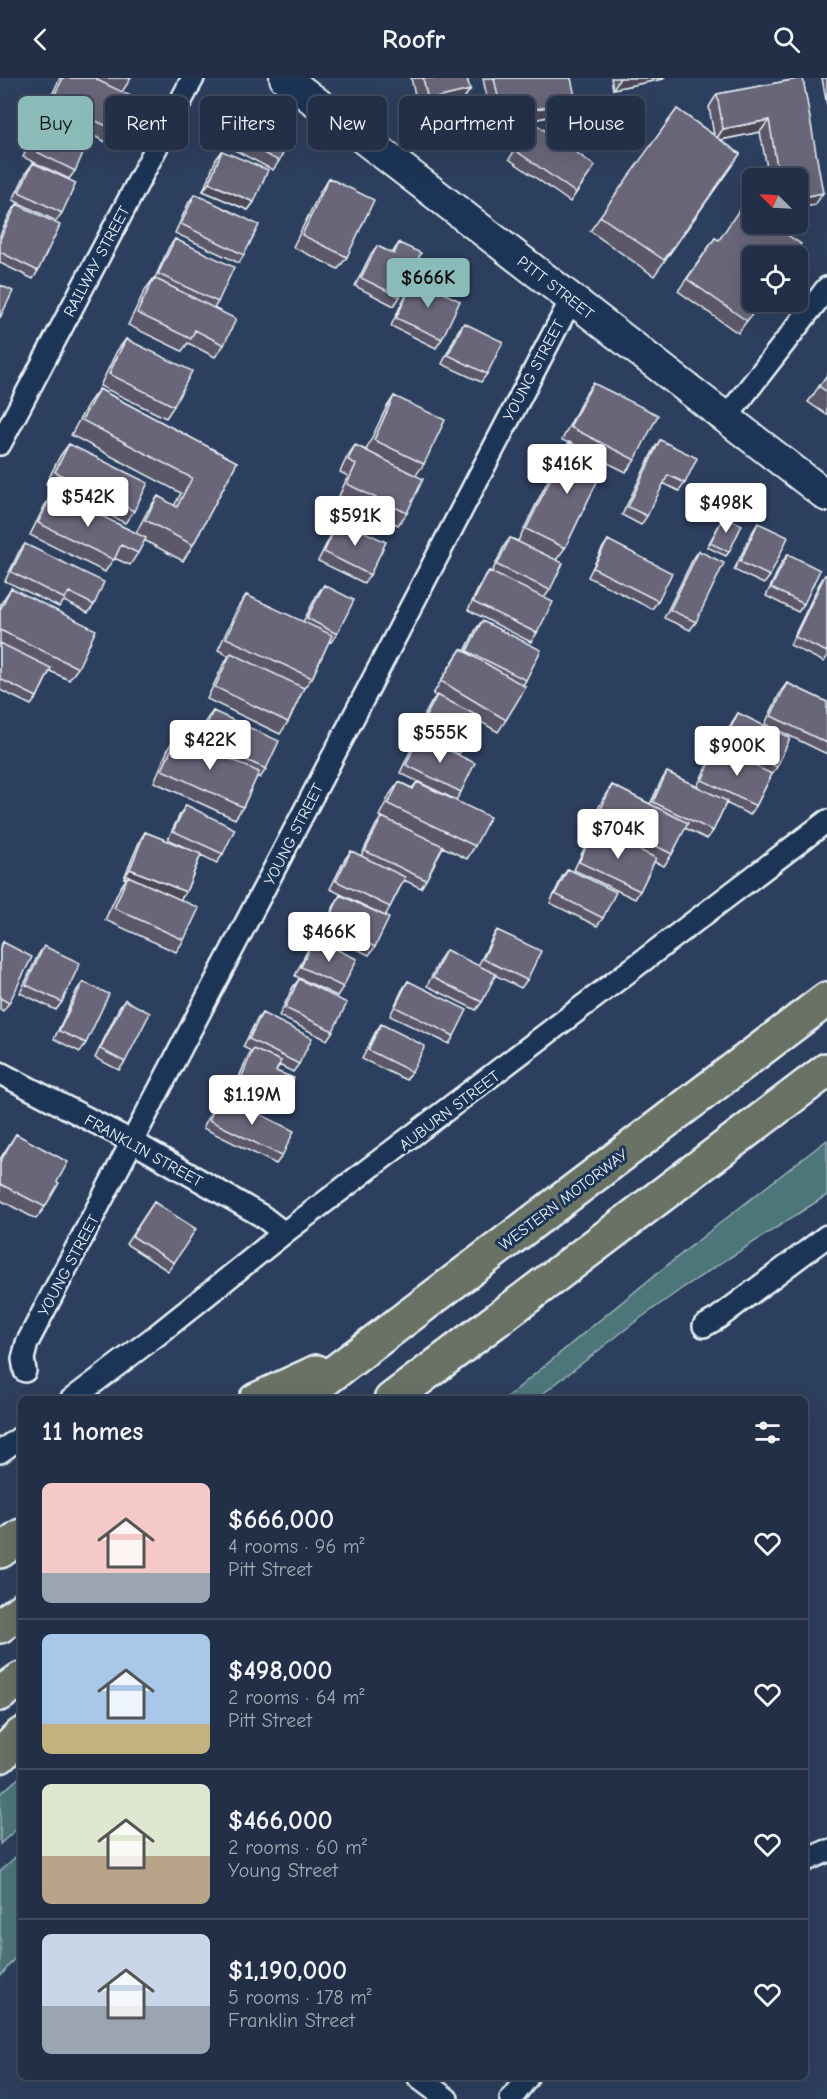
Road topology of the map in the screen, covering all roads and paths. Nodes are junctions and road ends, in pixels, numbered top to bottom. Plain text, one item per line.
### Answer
1 (193, 78) edge
2 (285, 78) edge
3 (827, 288) edge
4 (572, 298) junction
5 (726, 418) junction
6 (0, 444) edge
7 (827, 496) edge
8 (827, 821) edge
9 (827, 999) edge
10 (827, 1070) edge
11 (0, 1072) edge
12 (132, 1142) junction
13 (284, 1233) junction
14 (827, 1236) edge
15 (704, 1326) dead end
16 (360, 1353) junction
17 (25, 1371) dead end
18 (76, 1396) edge
19 (265, 1396) edge
20 (303, 1396) edge
21 (396, 1396) edge
22 (18, 1439) edge
23 (0, 1452) edge
24 (18, 1538) edge
25 (0, 1551) edge
26 (18, 1612) edge
27 (0, 1626) edge
28 (18, 1681) edge
29 (0, 1695) edge
30 (18, 1738) edge
31 (0, 1756) edge
32 (827, 1851) edge
33 (808, 1859) edge
34 (422, 2080) edge
35 (525, 2080) edge
36 (447, 2099) edge
37 (511, 2099) edge

1 - 6 street, RAILWAY STREET
2 - 4 main road, PITT STREET
3 - 5 street
4 - 5 main road, PITT STREET
4 - 12 street, YOUNG STREET
5 - 7 main road, PITT STREET
8 - 13 street, AUBURN STREET
9 - 16 highway, WESTERN MOTORWAY
10 - 21 highway
11 - 12 street, FRANKLIN STREET
12 - 13 street, FRANKLIN STREET
12 - 17 street, YOUNG STREET
13 - 18 street, AUBURN STREET
14 - 15 street
16 - 19 highway
16 - 20 highway, WESTERN MOTORWAY
22 - 23 street
24 - 25 highway
26 - 27 highway
28 - 29 highway
30 - 31 highway
32 - 33 street
34 - 36 street
35 - 37 street

